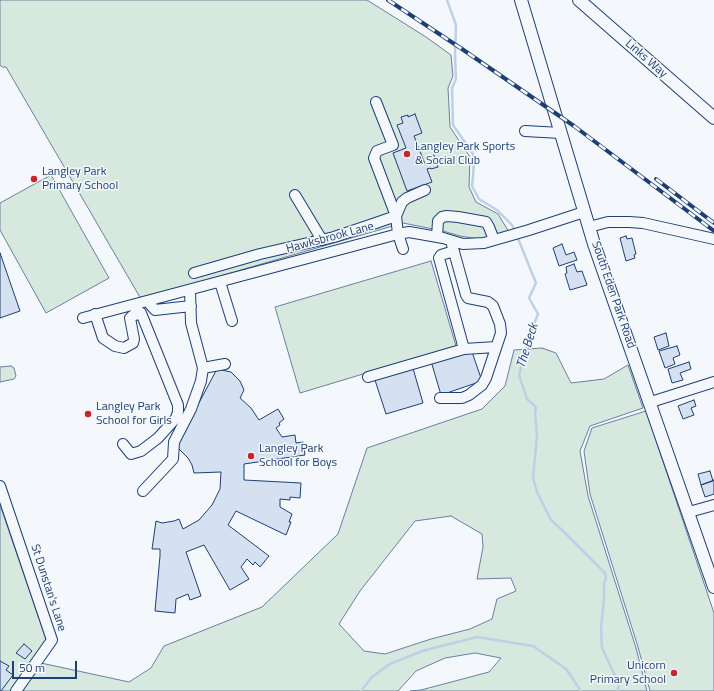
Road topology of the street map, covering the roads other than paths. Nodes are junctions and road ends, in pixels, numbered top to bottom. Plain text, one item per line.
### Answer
1 (521, 0) edge
2 (579, 0) edge
3 (376, 102) dead end
4 (714, 118) edge
5 (525, 132) dead end
6 (560, 133) junction
7 (425, 190) dead end
8 (295, 195) dead end
9 (584, 212) junction
10 (396, 216) junction
11 (589, 226) junction
12 (398, 234) junction
13 (437, 237) junction
14 (714, 239) edge
15 (322, 240) junction
16 (494, 240) junction
17 (451, 241) junction
18 (403, 249) dead end
19 (454, 251) junction
20 (194, 273) dead end
21 (220, 282) junction
22 (190, 290) junction
23 (147, 301) junction
24 (132, 305) junction
25 (191, 306) junction
26 (141, 313) junction
27 (95, 314) junction
28 (83, 318) dead end
29 (232, 321) dead end
30 (496, 347) junction
31 (464, 349) junction
32 (224, 364) dead end
33 (203, 368) junction
34 (368, 377) dead end
35 (714, 382) edge
36 (440, 398) dead end
37 (651, 402) junction
38 (123, 444) dead end
39 (0, 486) edge
40 (143, 491) dead end
41 (714, 504) edge
42 (688, 512) junction
43 (714, 586) edge
44 (16, 691) edge

1 - 6 main road, South Eden Park Road
2 - 4 main road, Links Way
3 - 10 street
5 - 6 street
6 - 9 main road, South Eden Park Road
7 - 10 street
8 - 15 street
9 - 11 main road, South Eden Park Road
9 - 16 street, Hawksbrook Lane
10 - 12 street
10 - 15 street
11 - 14 street
11 - 37 main road, South Eden Park Road
12 - 13 street, Hawksbrook Lane
12 - 18 street
12 - 21 street, Hawksbrook Lane
13 - 16 street
13 - 17 street, Hawksbrook Lane
15 - 20 street
16 - 17 street, Hawksbrook Lane
17 - 19 street
19 - 30 street
19 - 31 street
21 - 22 street, Hawksbrook Lane
21 - 29 street
22 - 23 street, Hawksbrook Lane
22 - 25 street
23 - 24 street, Hawksbrook Lane
23 - 25 street
24 - 26 street
24 - 27 street, Hawksbrook Lane
25 - 33 street
26 - 27 street
26 - 38 street
27 - 28 street, Hawksbrook Lane
30 - 31 street
30 - 36 street
31 - 34 street
32 - 33 street
33 - 40 street
35 - 37 street
37 - 42 main road, South Eden Park Road
39 - 44 street, St Dunstan's Lane
41 - 42 street
42 - 43 main road, South Eden Park Road

